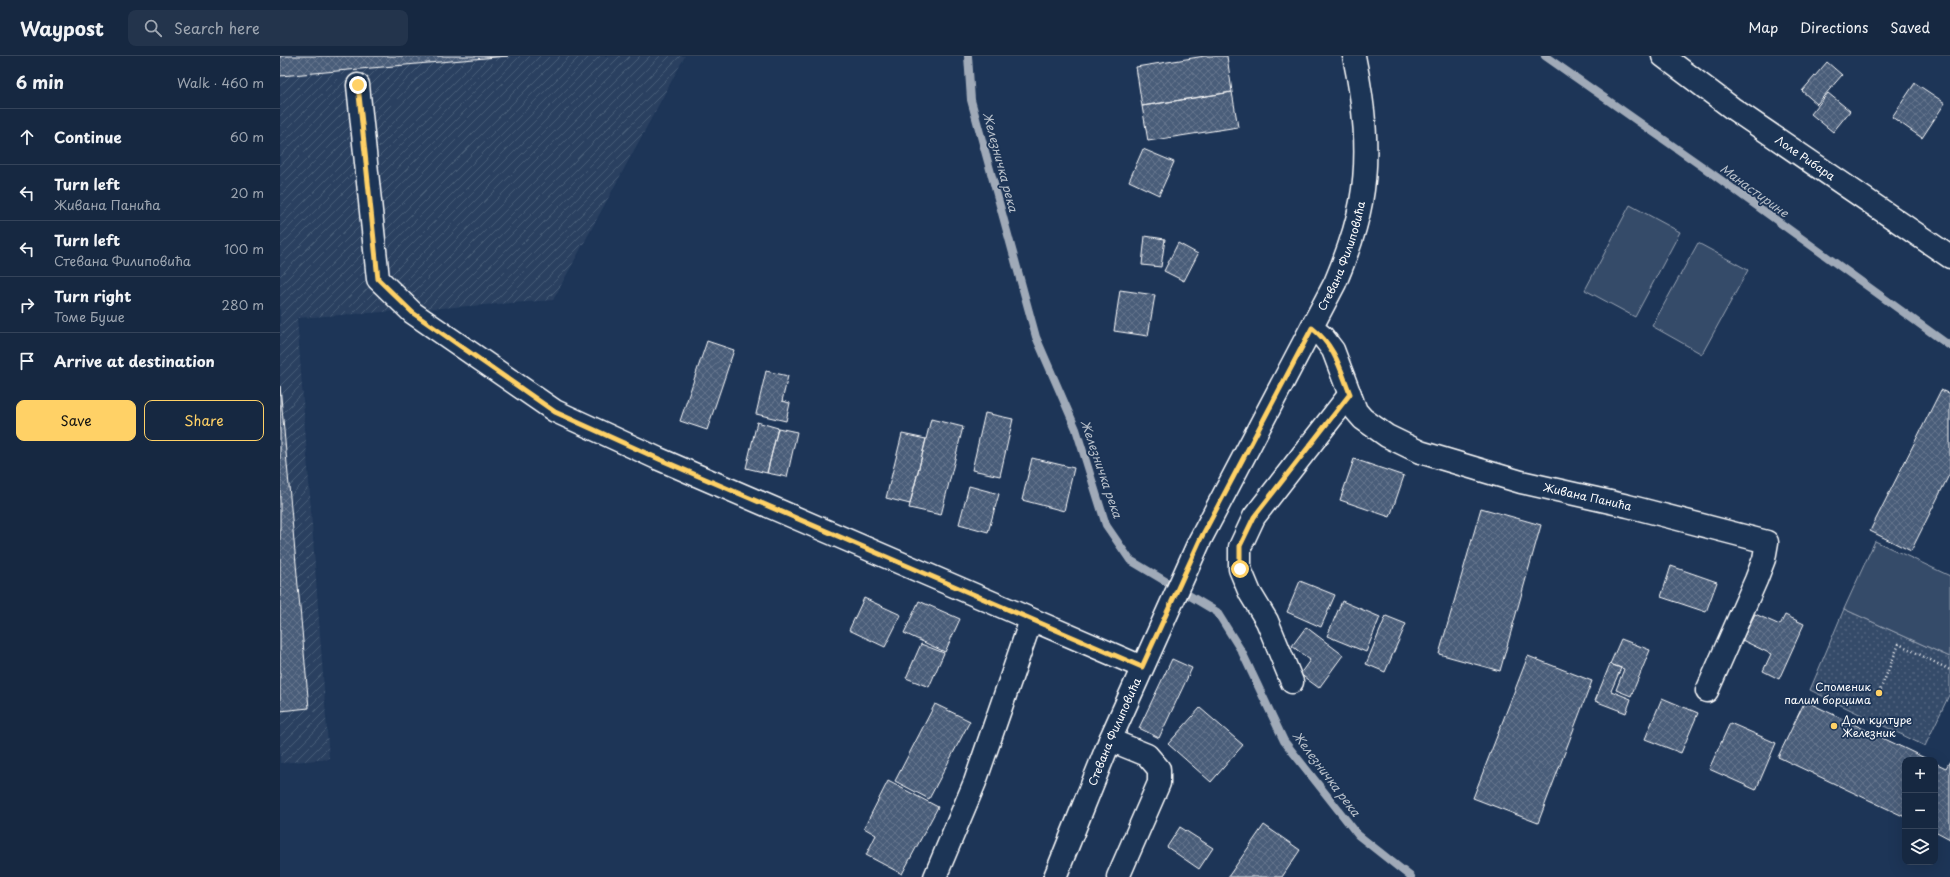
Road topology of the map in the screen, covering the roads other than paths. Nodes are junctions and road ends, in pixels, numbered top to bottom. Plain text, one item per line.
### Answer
1 (1354, 56) edge
2 (1663, 56) edge
3 (358, 85) dead end
4 (1950, 257) edge
5 (1312, 328) junction
6 (1350, 394) junction
7 (1031, 620) junction
8 (1142, 667) junction
9 (1292, 682) dead end
10 (1707, 691) dead end
11 (1110, 740) junction
12 (935, 877) edge
13 (1055, 877) edge
14 (1118, 877) edge

1 - 5 street, Стевана Филиповића
2 - 4 street, Лоле Рибара
3 - 7 street
5 - 6 street, Живана Панића
5 - 8 street, Стевана Филиповића
6 - 9 street
6 - 10 street, Живана Панића
7 - 8 street
7 - 12 street
8 - 11 street, Стевана Филиповића
11 - 13 street, Стевана Филиповића
11 - 14 street

